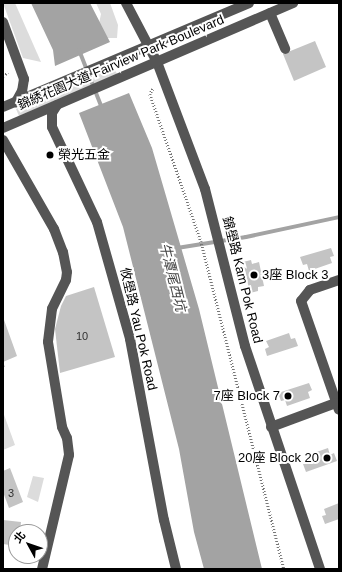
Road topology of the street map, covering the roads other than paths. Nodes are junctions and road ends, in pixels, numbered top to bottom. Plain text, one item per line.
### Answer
1 (126, 3) edge
2 (249, 3) edge
3 (293, 3) edge
4 (270, 13) junction
5 (3, 22) edge
6 (150, 44) junction
7 (285, 49) dead end
8 (157, 62) junction
9 (16, 102) junction
10 (60, 104) junction
11 (3, 107) edge
12 (3, 128) edge
13 (3, 140) edge
14 (339, 280) edge
15 (338, 406) edge
16 (271, 427) junction
17 (42, 569) edge
18 (176, 569) edge
19 (320, 569) edge

1 - 6 street, 錦壆路 Kam Pok Road
2 - 6 street, 錦綉花園大道 Fairview Park Boulevard
3 - 4 street, 錦綉花園大道 Fairview Park Boulevard
4 - 7 street
4 - 8 street, 錦綉花園大道 Fairview Park Boulevard
5 - 9 street
6 - 8 street, 錦壆路 Kam Pok Road
6 - 9 street, 錦綉花園大道 Fairview Park Boulevard
8 - 10 street, 錦綉花園大道 Fairview Park Boulevard
8 - 16 street, 錦壆路 Kam Pok Road
9 - 11 street, 錦綉花園大道 Fairview Park Boulevard
10 - 12 street, 錦綉花園大道 Fairview Park Boulevard
10 - 18 street, 攸壆路 Yau Pok Road
13 - 17 street
14 - 15 street
15 - 16 street
16 - 19 street, 錦壆路 Kam Pok Road

